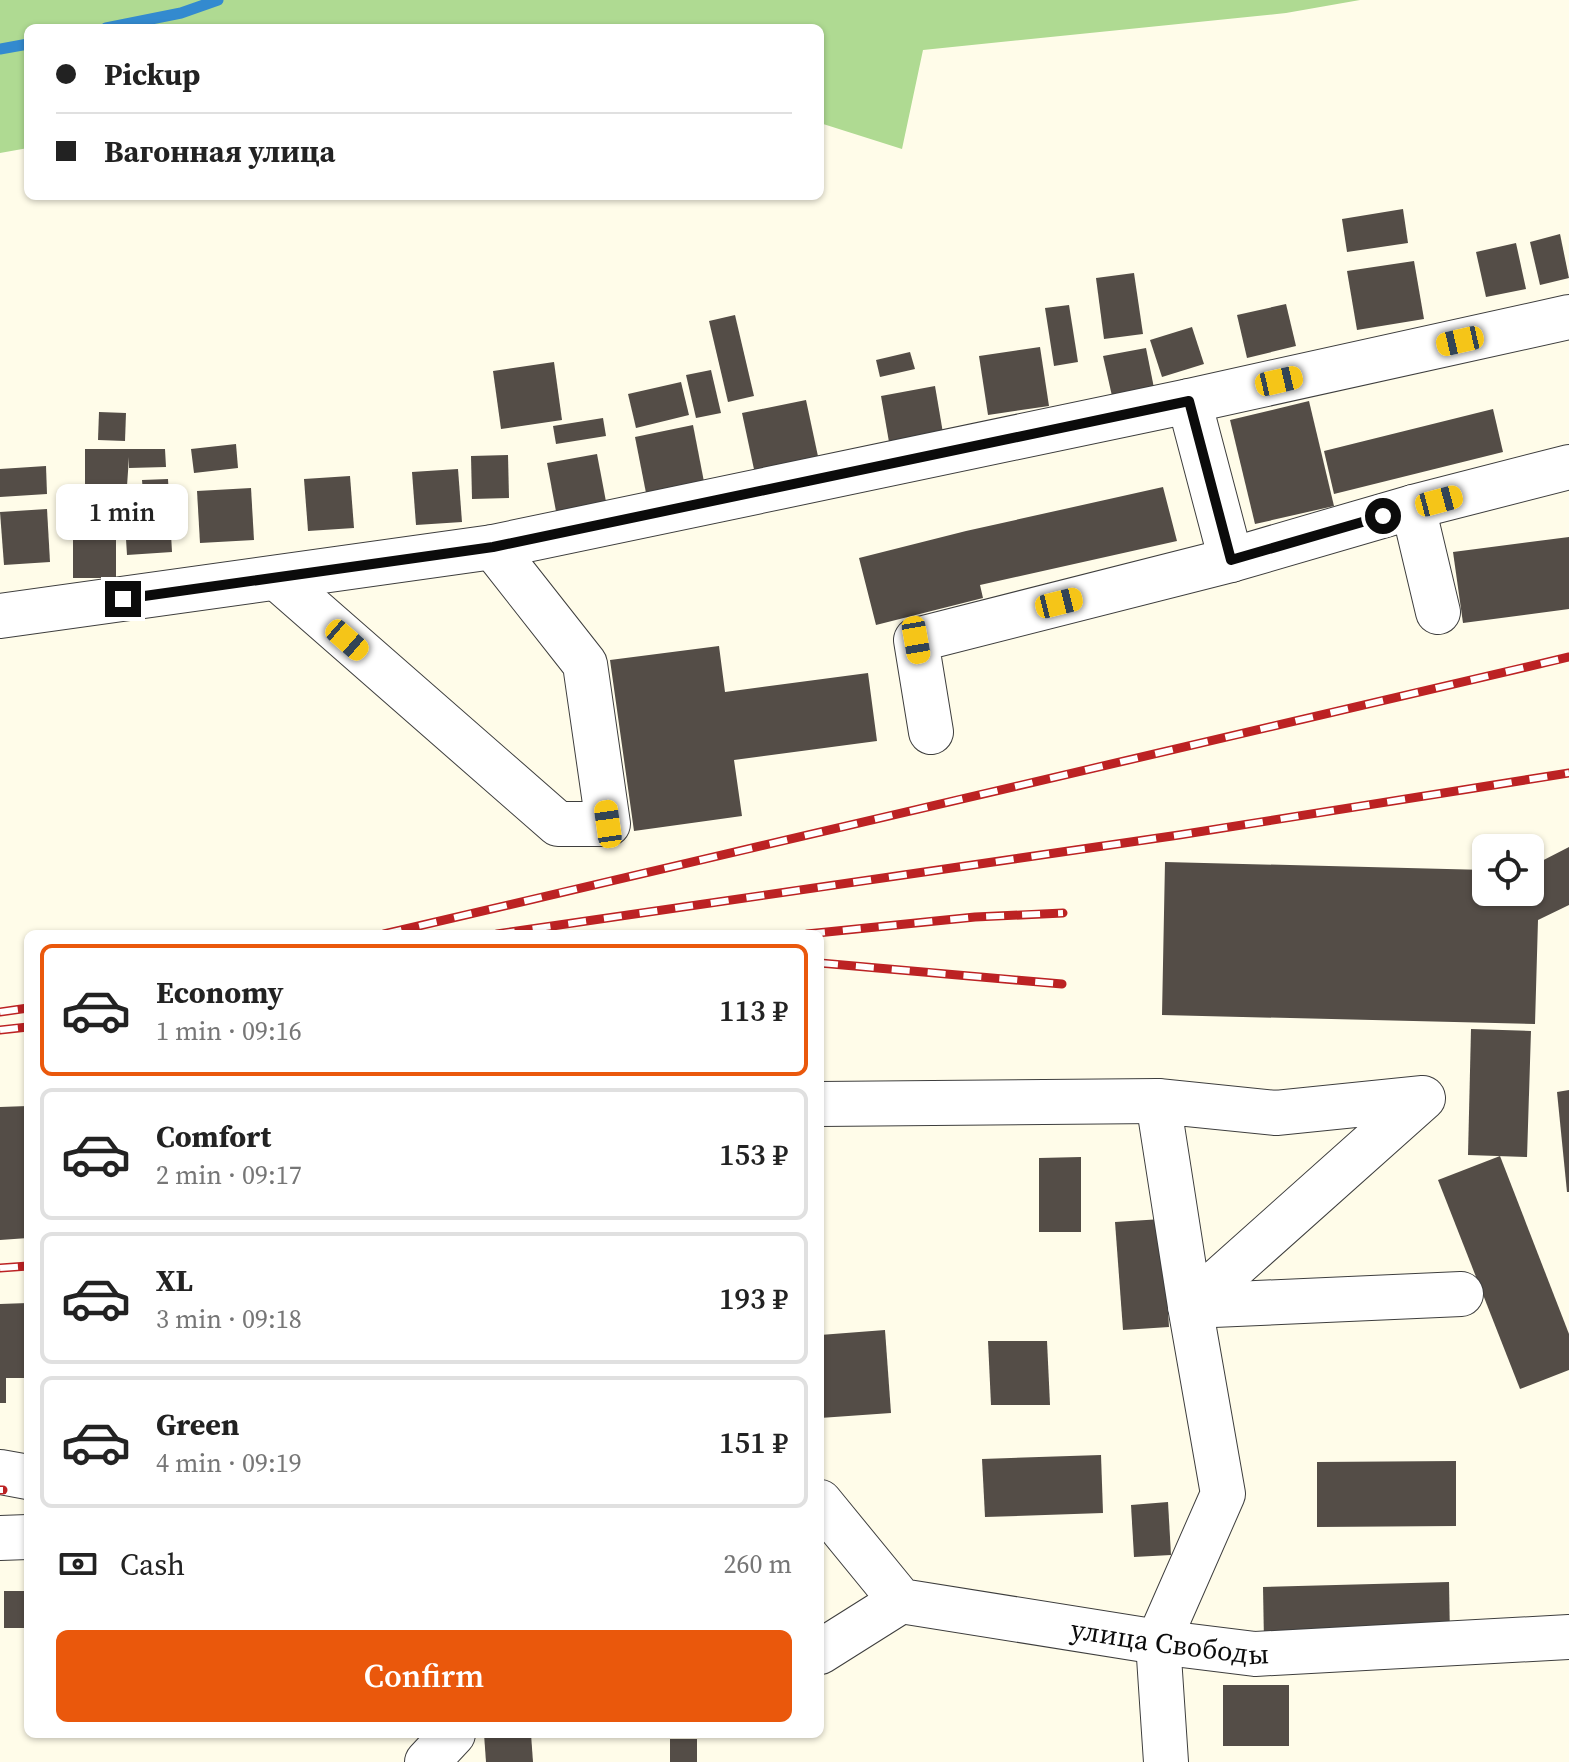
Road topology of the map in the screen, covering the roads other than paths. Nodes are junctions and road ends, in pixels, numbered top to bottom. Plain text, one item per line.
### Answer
1 (1569, 317) edge
2 (1189, 401) junction
3 (1569, 467) edge
4 (1413, 507) junction
5 (493, 547) junction
6 (1231, 560) junction
7 (277, 578) junction
8 (1438, 612) dead end
9 (0, 616) edge
10 (931, 732) dead end
11 (1158, 1101) junction
12 (824, 1104) edge
13 (1461, 1294) dead end
14 (1190, 1306) junction
15 (0, 1472) edge
16 (24, 1476) edge
17 (824, 1507) edge
18 (24, 1537) edge
19 (0, 1538) edge
20 (901, 1601) junction
21 (1569, 1637) edge
22 (1158, 1642) junction
23 (824, 1649) edge
24 (449, 1738) edge
25 (427, 1762) edge
26 (1166, 1762) edge

1 - 2 street
2 - 5 street
2 - 6 street
3 - 4 street
4 - 6 street
4 - 8 street
5 - 7 street
5 - 7 street
6 - 10 street
7 - 9 street
11 - 12 street
11 - 14 street
11 - 14 street
13 - 14 street
14 - 22 street
15 - 16 street
17 - 20 street
18 - 19 street
20 - 22 street, улица Свободы
20 - 23 street
21 - 22 street, улица Свободы
22 - 26 street
24 - 25 street

